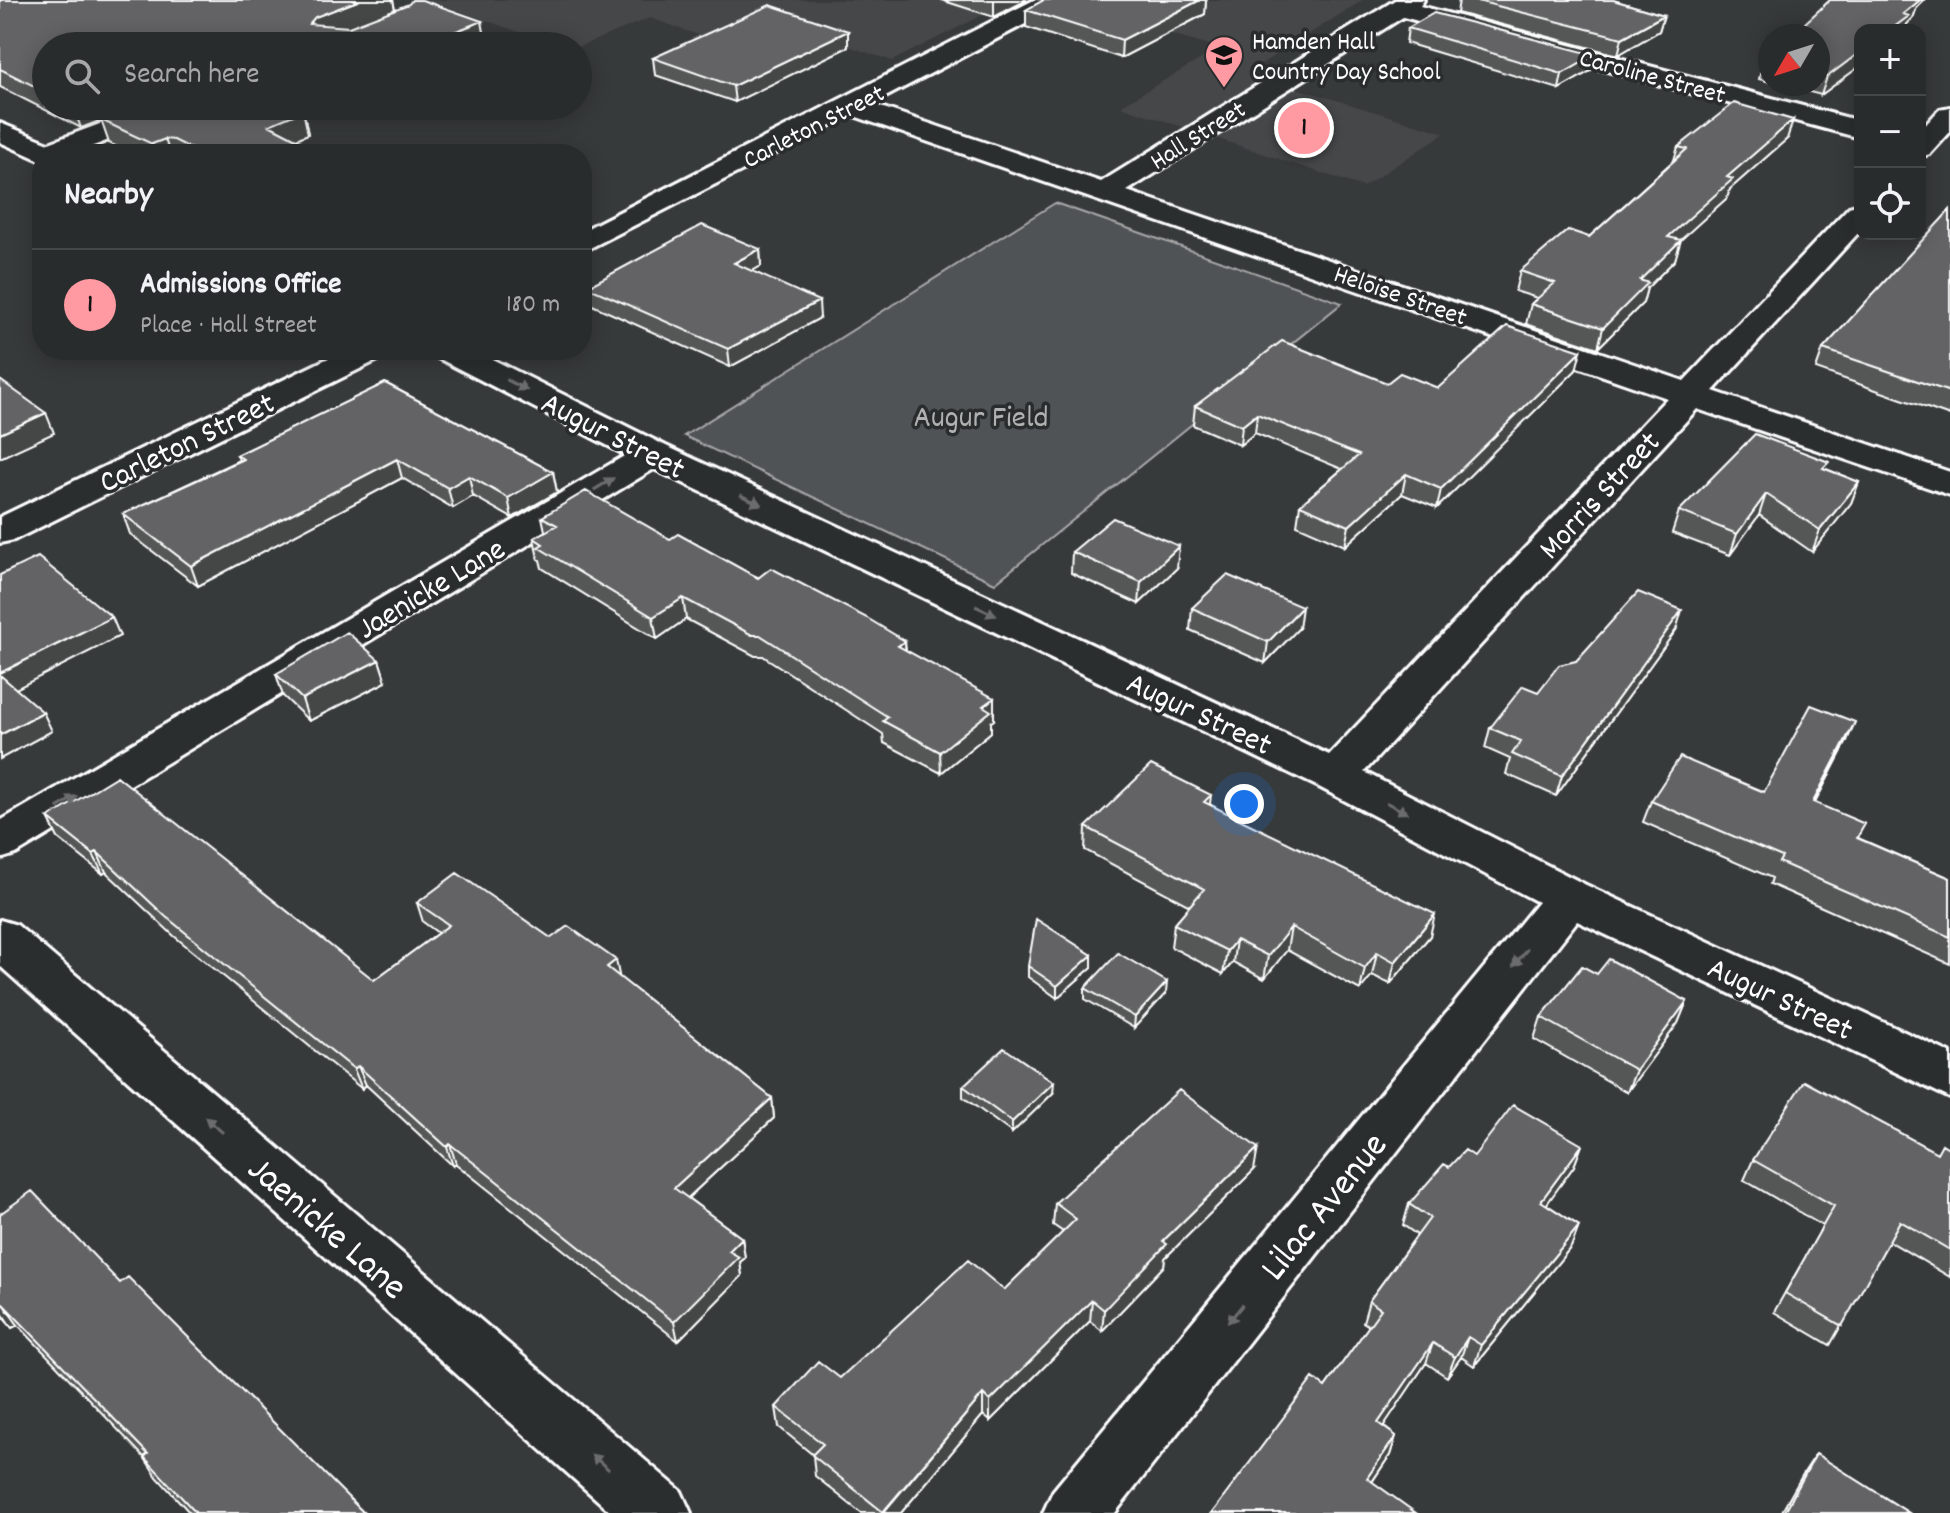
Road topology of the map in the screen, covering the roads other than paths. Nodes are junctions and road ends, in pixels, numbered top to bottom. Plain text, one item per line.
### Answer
1 (1406, 4) edge
2 (1043, 5) edge
3 (851, 106) junction
4 (1950, 115) edge
5 (137, 120) edge
6 (1854, 128) edge
7 (0, 131) edge
8 (1926, 141) edge
9 (76, 144) edge
10 (32, 146) edge
11 (1926, 148) edge
12 (1950, 154) edge
13 (1105, 192) junction
14 (1854, 219) edge
15 (592, 238) edge
16 (352, 360) edge
17 (468, 360) edge
18 (1691, 394) junction
19 (653, 454) junction
20 (1950, 484) edge
21 (0, 532) edge
22 (1335, 776) junction
23 (0, 842) edge
24 (1569, 897) junction
25 (0, 938) edge
26 (1950, 1077) edge
27 (659, 1513) edge
28 (1075, 1513) edge

1 - 6 street, Caroline Street
1 - 13 street, Hall Street
2 - 3 street, Carleton Street
3 - 13 street, Heloise Street
3 - 15 street, Carleton Street
4 - 8 street
5 - 9 street
7 - 10 street
11 - 12 street
13 - 18 street, Heloise Street
14 - 18 street, Morris Street
16 - 21 street, Carleton Street
17 -> 19 street, Augur Street
18 - 20 street, Heloise Street
18 - 22 street, Morris Street
19 -> 22 street, Augur Street
23 -> 19 street, Jaenicke Lane
22 -> 24 street, Augur Street
24 - 26 street, Augur Street
24 -> 28 street, Lilac Avenue
27 -> 25 street, Jaenicke Lane

